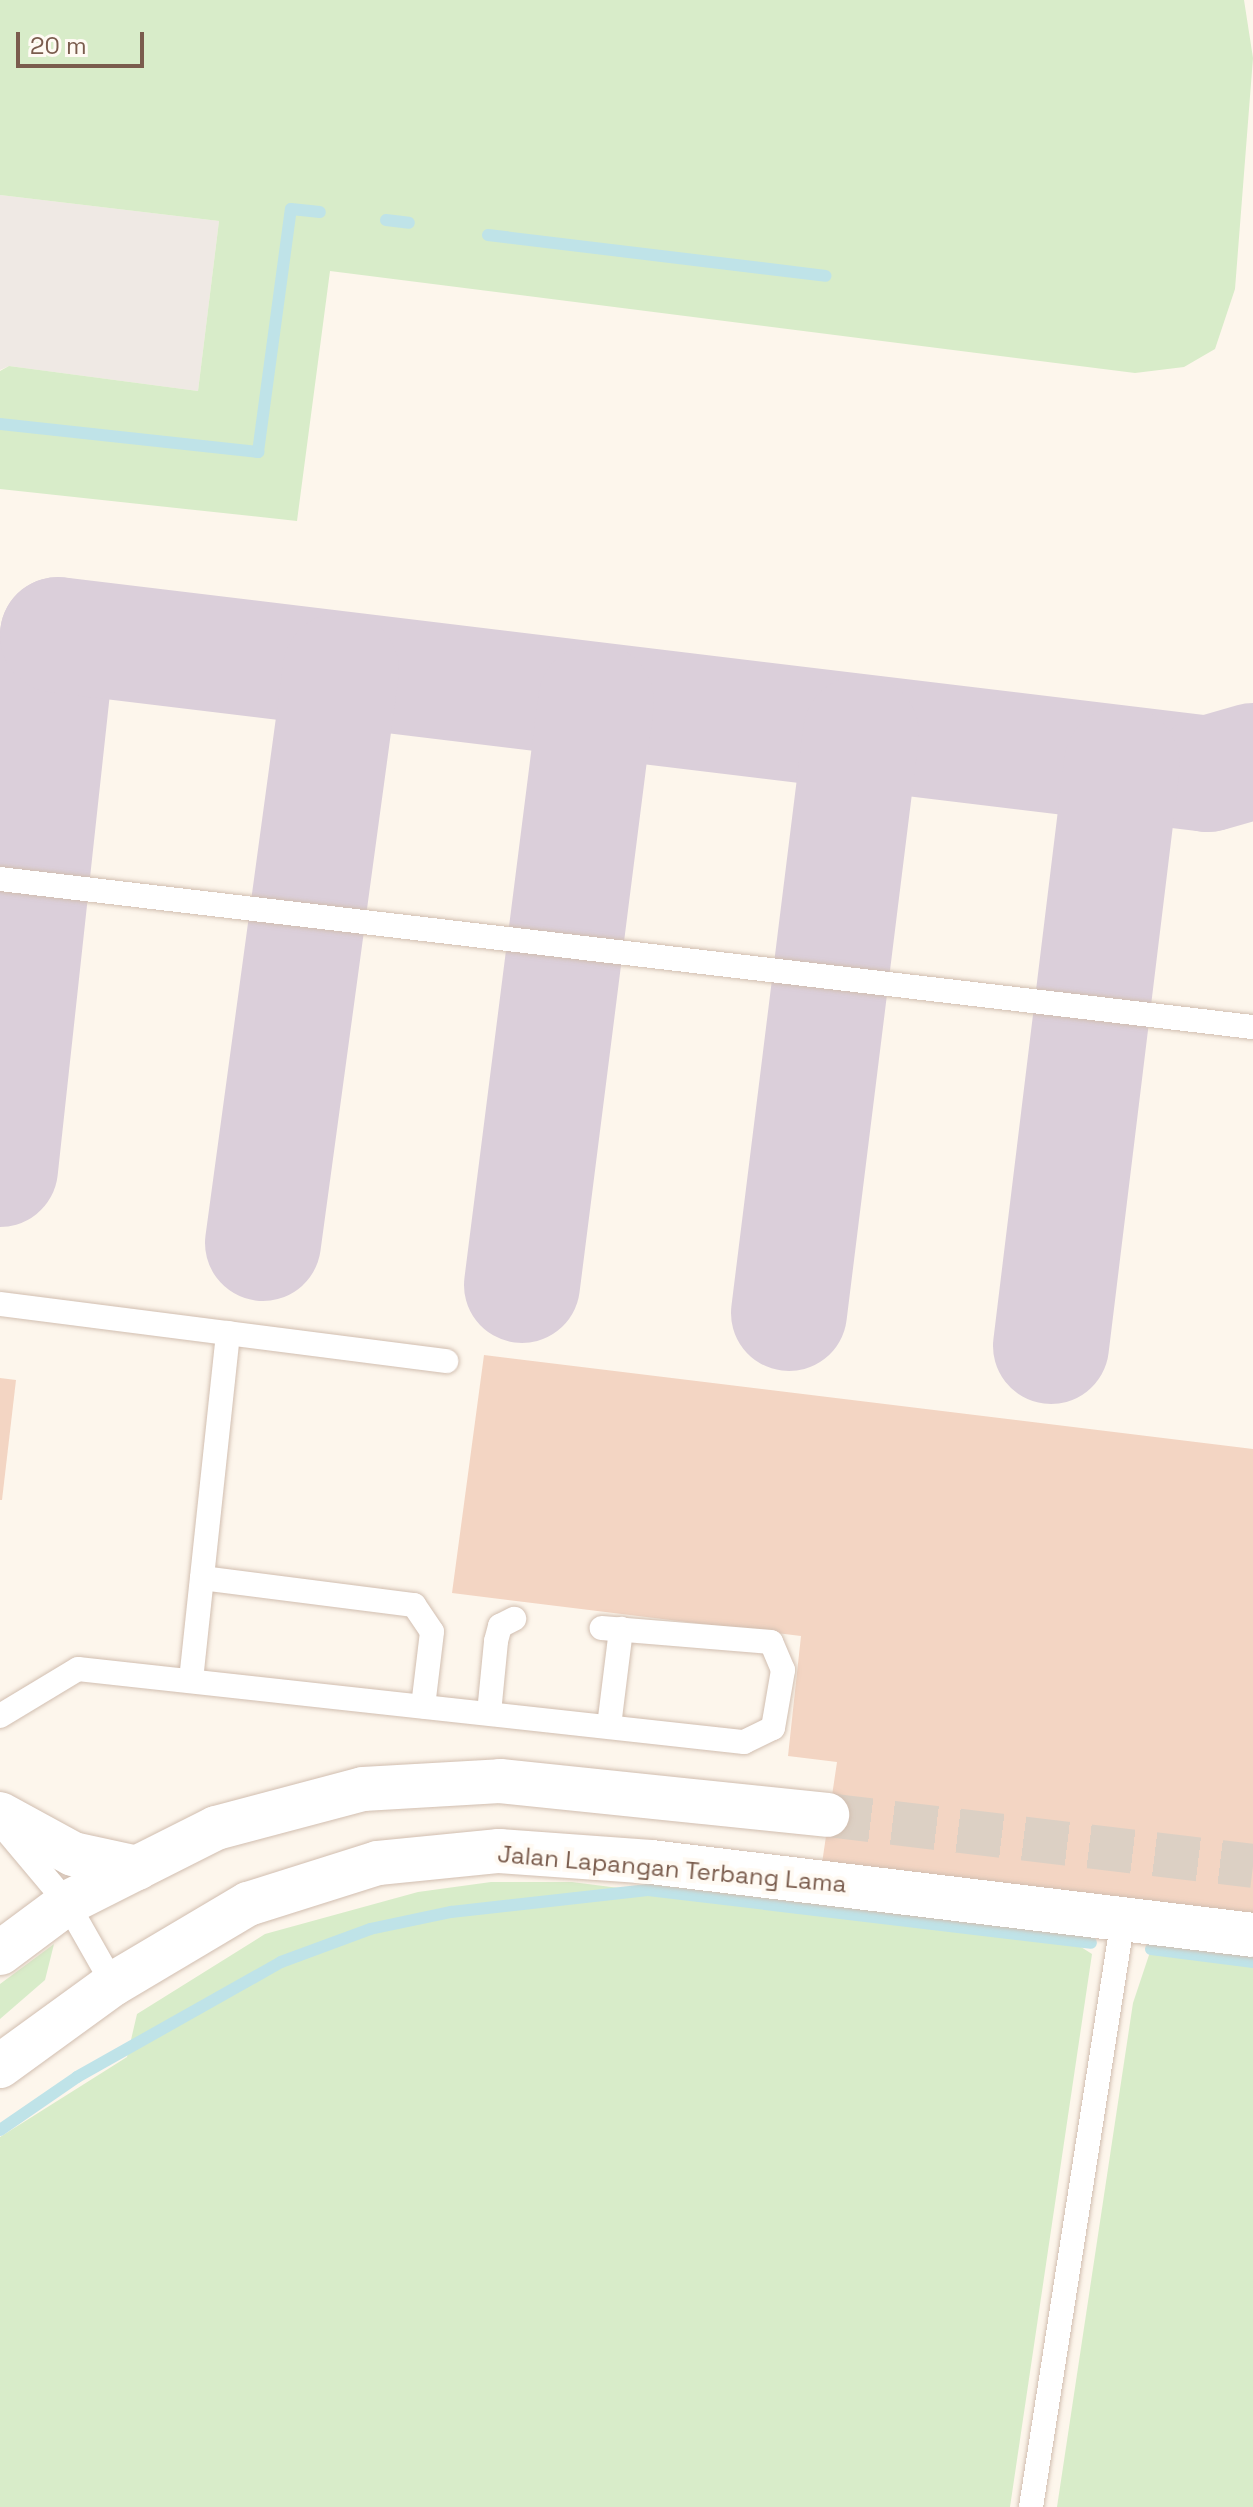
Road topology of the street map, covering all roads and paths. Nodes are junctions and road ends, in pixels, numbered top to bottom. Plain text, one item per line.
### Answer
1 (0, 879) edge
2 (1253, 1027) edge
3 (0, 1304) edge
4 (228, 1333) junction
5 (446, 1361) dead end
6 (202, 1578) junction
7 (514, 1619) dead end
8 (191, 1680) junction
9 (423, 1706) junction
10 (489, 1713) junction
11 (0, 1716) edge
12 (609, 1726) junction
13 (0, 1814) edge
14 (827, 1815) tunnel mouth
15 (0, 1823) edge
16 (137, 1868) junction
17 (67, 1903) junction
18 (1123, 1918) junction
19 (1253, 1935) edge
20 (0, 1953) edge
21 (113, 1984) junction
22 (0, 2066) edge
23 (1031, 2507) edge

1 - 2 lane
3 - 4 lane
4 - 5 lane
4 - 6 lane
6 - 8 lane
6 - 9 lane
7 - 10 lane
8 - 9 lane
8 - 11 lane
9 - 10 lane
10 - 12 lane
12 - 12 lane
13 - 16 main road
14 - 16 main road
15 - 17 lane
16 - 17 main road
17 - 20 main road
17 - 21 lane
18 - 19 main road, Jalan Lapangan Terbang Lama
18 - 21 main road, Jalan Lapangan Terbang Lama
18 - 23 lane
21 - 22 main road, Jalan Lapangan Terbang Lama

